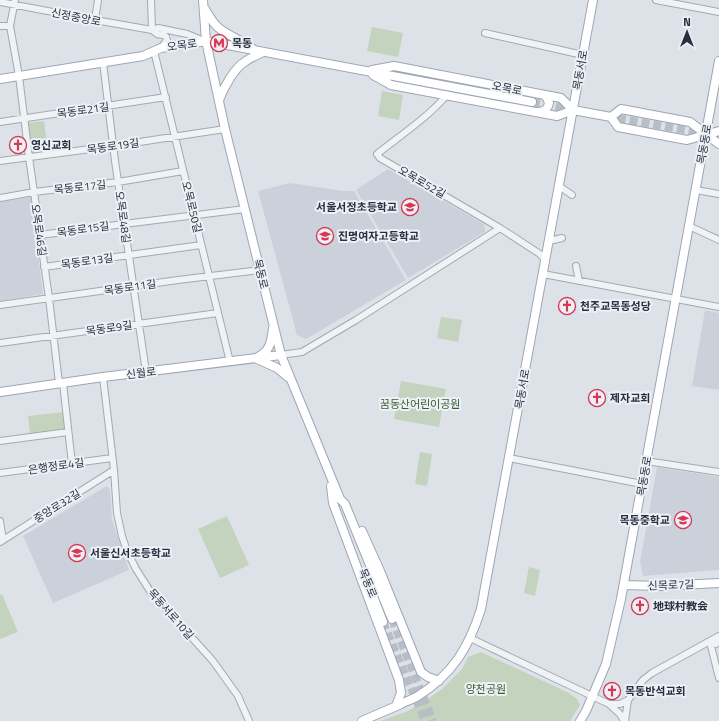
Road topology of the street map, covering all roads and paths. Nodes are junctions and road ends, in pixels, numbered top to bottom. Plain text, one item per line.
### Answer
1 (98, 0) edge
2 (151, 0) edge
3 (593, 0) edge
4 (656, 0) edge
5 (0, 2) edge
6 (15, 2) edge
7 (201, 2) edge
8 (719, 12) edge
9 (95, 20) junction
10 (0, 26) edge
11 (10, 26) junction
12 (152, 30) junction
13 (485, 33) dead end
14 (206, 41) junction
15 (158, 50) junction
16 (260, 51) junction
17 (583, 55) junction
18 (103, 62) junction
19 (719, 62) edge
20 (365, 71) junction
21 (19, 76) junction
22 (0, 79) edge
23 (544, 94) junction
24 (447, 96) junction
25 (166, 97) junction
26 (219, 101) junction
27 (532, 102) tunnel mouth
28 (108, 106) junction
29 (573, 110) junction
30 (538, 112) junction
31 (611, 117) junction
32 (24, 119) junction
33 (0, 122) edge
34 (225, 129) junction
35 (719, 131) edge
36 (706, 134) junction
37 (175, 137) junction
38 (719, 144) edge
39 (113, 146) junction
40 (29, 157) junction
41 (0, 161) edge
42 (183, 170) junction
43 (118, 182) junction
44 (559, 186) junction
45 (696, 190) junction
46 (34, 192) junction
47 (719, 194) edge
48 (572, 196) dead end
49 (0, 198) edge
50 (245, 209) junction
51 (194, 215) junction
52 (124, 224) junction
53 (689, 226) junction
54 (500, 228) junction
55 (40, 236) junction
56 (562, 238) dead end
57 (719, 240) edge
58 (549, 241) junction
59 (201, 245) junction
60 (129, 256) junction
61 (545, 260) junction
62 (576, 266) dead end
63 (44, 267) junction
64 (260, 270) junction
65 (543, 274) junction
66 (209, 276) junction
67 (579, 281) junction
68 (134, 286) junction
69 (48, 298) junction
70 (676, 299) junction
71 (0, 305) edge
72 (719, 307) edge
73 (218, 313) junction
74 (139, 323) junction
75 (274, 326) junction
76 (53, 336) junction
77 (0, 343) edge
78 (281, 355) junction
79 (256, 358) junction
80 (230, 362) junction
81 (146, 372) junction
82 (103, 377) junction
83 (292, 380) junction
84 (61, 383) junction
85 (0, 392) edge
86 (68, 432) junction
87 (0, 441) edge
88 (112, 458) junction
89 (509, 458) junction
90 (646, 461) junction
91 (72, 464) junction
92 (114, 470) junction
93 (719, 472) edge
94 (0, 473) edge
95 (330, 477) junction
96 (642, 484) junction
97 (0, 521) edge
98 (2, 541) edge
99 (719, 583) edge
100 (624, 585) junction
101 (387, 620) tunnel mouth
102 (719, 636) edge
103 (470, 638) junction
104 (714, 641) edge
105 (719, 678) edge
106 (439, 681) junction
107 (592, 696) junction
108 (628, 700) junction
109 (610, 704) junction
110 (396, 706) junction
111 (249, 721) edge
112 (362, 721) edge
113 (580, 721) edge
114 (624, 721) edge

1 - 9 street
2 - 12 street
3 - 17 main road, 목동서로
4 - 8 street
5 - 6 street, 신정중앙로
6 - 9 street, 신정중앙로
6 - 11 street
7 - 14 main road, 목동로
7 - 16 main road
9 - 12 street, 신정중앙로
10 - 11 street
11 - 21 street, 오목로46길
12 - 14 street, 신정중앙로
12 - 15 street, 신정중앙로
13 - 17 street
14 - 15 main road, 오목로
14 - 16 main road, 오목로
14 - 26 main road, 목동로
15 - 18 main road, 오목로
15 - 25 street, 오목로50길
16 - 20 main road, 오목로
16 - 26 main road
17 - 29 main road, 목동서로
18 - 21 main road, 오목로
18 - 28 street, 오목로48길
19 - 36 main road, 목동동로
20 - 23 main road, 오목로
20 - 24 main road, 오목로
20 - 27 main road, 오목로
21 - 22 main road, 오목로
21 - 32 street, 오목로46길
23 - 29 main road, 오목로
23 - 30 main road
24 - 30 main road, 오목로
24 - 54 street, 오목로52길
25 - 28 street, 목동로21길
25 - 37 street, 오목로50길
26 - 34 main road, 목동로
28 - 32 street, 목동로21길
28 - 39 street, 오목로48길
29 - 30 main road, 오목로
29 - 31 main road, 오목로
29 - 44 main road, 목동서로
31 - 36 main road, 오목로
31 - 36 main road
32 - 33 street, 목동로21길
32 - 40 street, 오목로46길
34 - 37 street, 목동로19길
34 - 50 main road, 목동로
35 - 36 main road, 오목로
36 - 38 main road
36 - 45 main road, 목동동로
37 - 39 street, 목동로19길
37 - 42 street, 오목로50길
39 - 40 street, 목동로19길
39 - 43 street, 오목로48길
40 - 41 street, 목동로19길
40 - 46 street, 오목로46길
42 - 43 street, 목동로17길
42 - 51 street, 오목로50길
43 - 46 street, 목동로17길
43 - 52 street, 오목로48길
44 - 48 street
44 - 58 main road, 목동서로
45 - 47 street
45 - 53 main road, 목동동로
46 - 49 street, 목동로17길
46 - 55 street, 오목로46길
50 - 51 street, 목동로15길
50 - 64 main road, 목동로
51 - 52 street, 목동로15길
51 - 59 street, 오목로50길
52 - 55 street, 목동로15길
52 - 60 street, 오목로48길
53 - 57 street
53 - 70 main road, 목동동로
54 - 61 street, 오목로52길
54 - 78 street
55 - 63 street, 오목로46길
56 - 58 street
58 - 61 main road, 목동서로
59 - 60 street, 목동로13길
59 - 66 street, 오목로50길
60 - 63 street, 목동로13길
60 - 68 street, 오목로48길
61 - 65 main road, 목동서로
62 - 67 street
63 - 69 street, 오목로46길
64 - 66 street, 목동로11길
64 - 75 main road, 목동로
65 - 67 street
65 - 89 main road, 목동서로
66 - 68 street, 목동로11길
66 - 73 street, 오목로50길
67 - 70 street
68 - 69 street, 목동로11길
68 - 74 street, 오목로48길
69 - 71 street, 목동로11길
69 - 76 street, 오목로46길
70 - 72 street
70 - 90 main road, 목동동로
73 - 74 street, 목동로9길
73 - 80 street, 오목로50길
74 - 76 street, 목동로9길
74 - 81 street, 오목로48길
75 - 78 main road, 목동로
75 - 79 main road
76 - 77 street, 목동로9길
76 - 84 street, 오목로46길
78 - 79 main road, 신월로
78 - 83 main road, 목동로
79 - 80 main road, 신월로
79 - 83 main road
80 - 81 main road, 신월로
81 - 82 main road, 신월로
82 - 84 main road, 신월로
82 - 88 street, 목동서로10길
83 - 95 main road, 목동로
84 - 85 main road, 신월로
84 - 86 street, 오목로46길
86 - 87 street
86 - 91 street, 오목로46길
88 - 91 street, 은행정로4길
88 - 92 street, 목동서로10길
89 - 96 street
89 - 103 main road, 목동서로
90 - 93 street
90 - 96 main road, 목동동로
91 - 94 street, 은행정로4길
92 - 98 street, 중앙로32길
92 - 111 street, 목동서로10길
95 - 101 main road, 목동로
95 - 106 main road
95 - 110 main road
96 - 100 main road, 목동동로
97 - 98 street
99 - 100 main road, 신목로7길
100 - 107 main road, 목동동로
102 - 104 street
103 - 106 main road, 목동서로
103 - 107 street
104 - 105 street
104 - 108 street
106 - 110 main road, 목동서로
107 - 109 street
107 - 113 main road, 목동동로
108 - 109 street
108 - 114 street
109 - 114 street
110 - 112 main road, 목동서로

